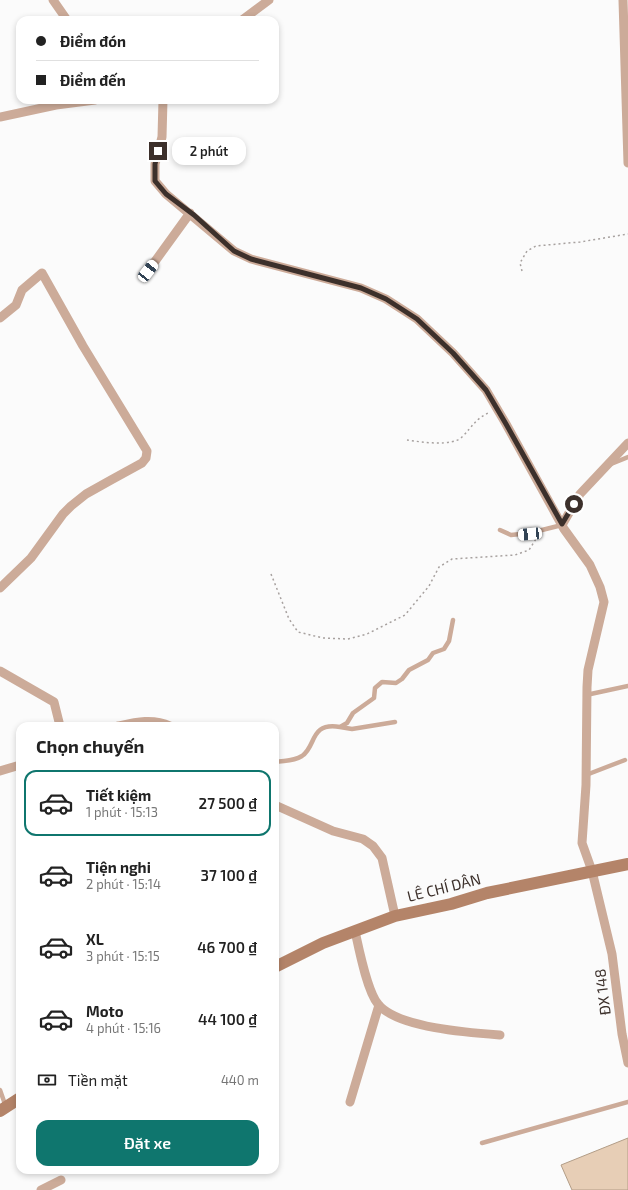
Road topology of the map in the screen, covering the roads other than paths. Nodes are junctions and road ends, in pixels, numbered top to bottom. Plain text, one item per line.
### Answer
1 (53, 0) edge
2 (269, 0) edge
3 (623, 0) edge
4 (64, 16) edge
5 (247, 16) edge
6 (51, 104) edge
7 (163, 104) edge
8 (0, 117) edge
9 (628, 164) edge
10 (190, 213) junction
11 (148, 271) dead end
12 (0, 318) edge
13 (628, 442) edge
14 (628, 456) edge
15 (602, 468) junction
16 (562, 524) junction
17 (500, 530) dead end
18 (0, 588) edge
19 (453, 620) dead end
20 (0, 671) edge
21 (628, 686) edge
22 (586, 695) junction
23 (59, 722) edge
24 (141, 722) edge
25 (161, 722) edge
26 (395, 722) dead end
27 (340, 727) junction
28 (624, 760) dead end
29 (279, 762) edge
30 (16, 766) edge
31 (0, 772) edge
32 (586, 775) junction
33 (279, 807) edge
34 (628, 864) edge
35 (592, 871) junction
36 (395, 916) junction
37 (356, 931) junction
38 (279, 965) edge
39 (379, 1005) junction
40 (500, 1035) dead end
41 (628, 1063) edge
42 (0, 1090) edge
43 (16, 1101) edge
44 (350, 1102) dead end
45 (628, 1102) edge
46 (3, 1109) edge
47 (482, 1143) dead end
48 (61, 1180) dead end
49 (41, 1190) edge

1 - 4 street
2 - 5 street
3 - 9 street
6 - 8 street
7 - 10 street, ĐX 148
10 - 11 street
10 - 16 street, ĐX 148
12 - 18 street
13 - 15 street
14 - 15 lane
15 - 16 street
16 - 17 lane
16 - 22 street, ĐX 148
19 - 27 lane
20 - 23 street
21 - 22 lane
22 - 32 street, ĐX 148
24 - 25 street
26 - 27 lane
27 - 29 lane
28 - 32 lane
30 - 31 street
32 - 35 street, ĐX 148
33 - 36 street
34 - 35 street, LÊ CHÍ DÂN
35 - 36 street, LÊ CHÍ DÂN
35 - 41 street, ĐX 148
36 - 37 street, LÊ CHÍ DÂN
37 - 38 street, LÊ CHÍ DÂN
37 - 39 street
39 - 40 street
39 - 44 street
42 - 46 lane
43 - 46 street
45 - 47 lane
48 - 49 street

